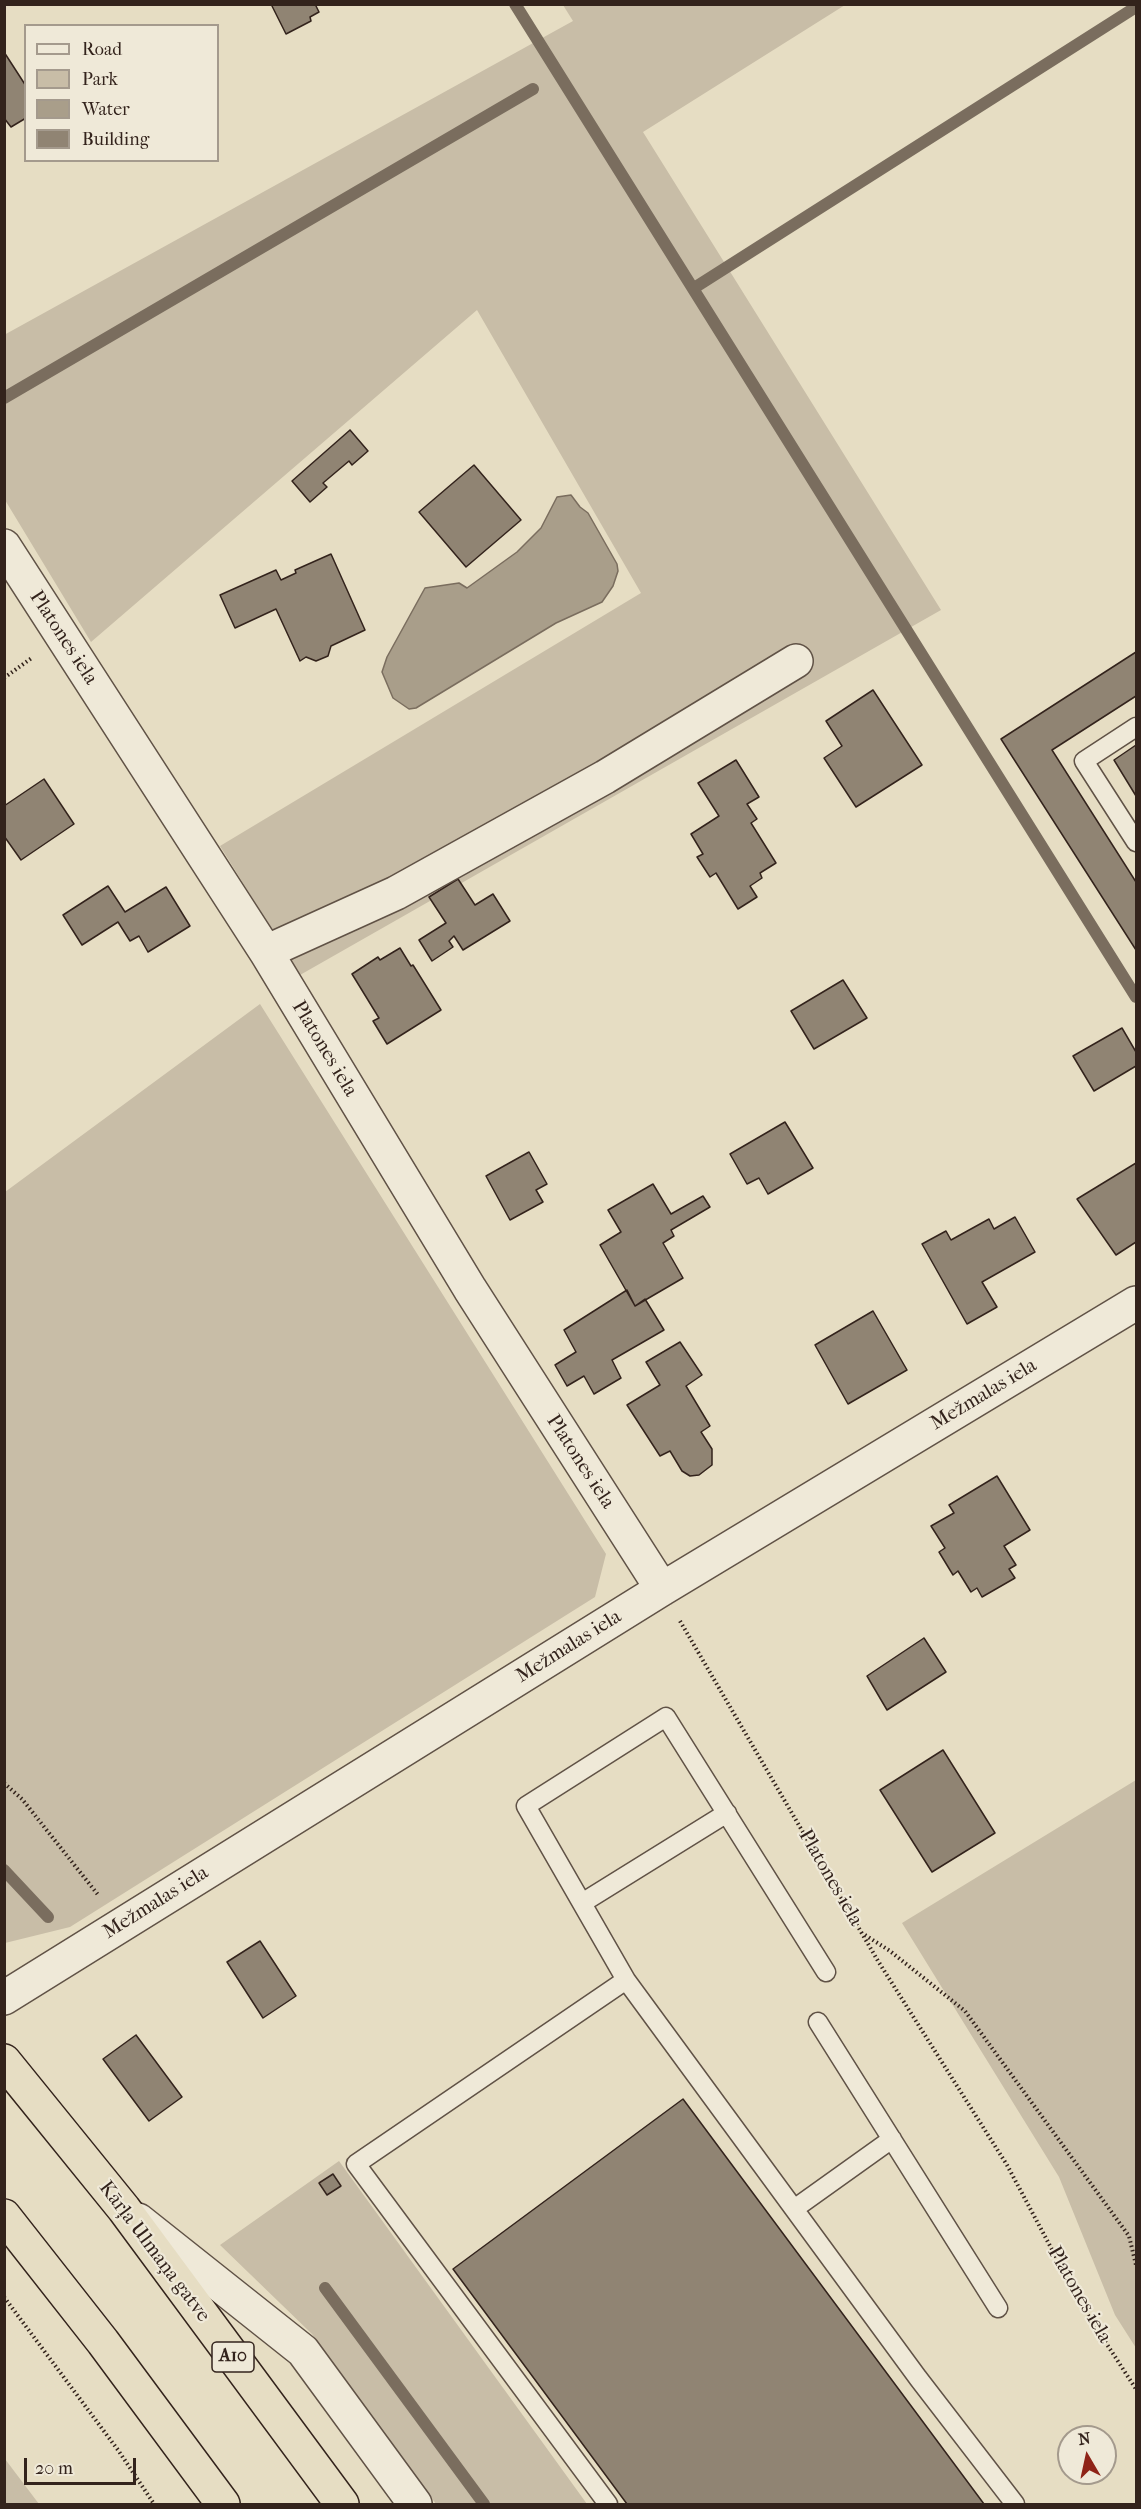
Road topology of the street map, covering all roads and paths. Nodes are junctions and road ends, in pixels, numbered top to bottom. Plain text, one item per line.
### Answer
1 (4, 546) edge
2 (796, 661) dead end
3 (1137, 727) edge
4 (1137, 842) edge
5 (266, 952) junction
6 (1137, 1302) edge
7 (662, 1589) junction
8 (4, 1782) edge
9 (727, 1813) junction
10 (582, 1904) junction
11 (122, 1924) junction
12 (863, 1934) junction
13 (826, 1972) dead end
14 (626, 1980) junction
15 (4, 1998) edge
16 (818, 2022) dead end
17 (4, 2061) edge
18 (892, 2139) junction
19 (124, 2209) junction
20 (794, 2209) junction
21 (4, 2216) edge
22 (1137, 2265) edge
23 (4, 2297) edge
24 (998, 2308) dead end
25 (1137, 2389) edge
26 (154, 2505) edge
27 (223, 2505) edge
28 (342, 2505) edge
29 (415, 2505) edge
30 (608, 2505) edge
31 (1015, 2505) edge

1 - 5 street, Platones iela
2 - 5 street
3 - 4 lane
5 - 7 street, Platones iela
6 - 7 street, Mežmalas iela
7 - 11 street, Mežmalas iela
7 - 12 path, Platones iela
8 - 11 path
9 - 10 lane
9 - 10 lane
9 - 13 lane
10 - 14 lane
11 - 15 street, Mežmalas iela
12 - 22 path
12 - 25 path, Platones iela
14 - 20 lane
14 - 30 lane
16 - 18 lane
17 - 19 highway, Kārļa Ulmaņa gatve / A10
18 - 20 lane
18 - 24 lane
19 - 28 highway, Kārļa Ulmaņa gatve / A10
19 - 29 street
20 - 31 lane
21 - 27 highway
23 - 26 path

